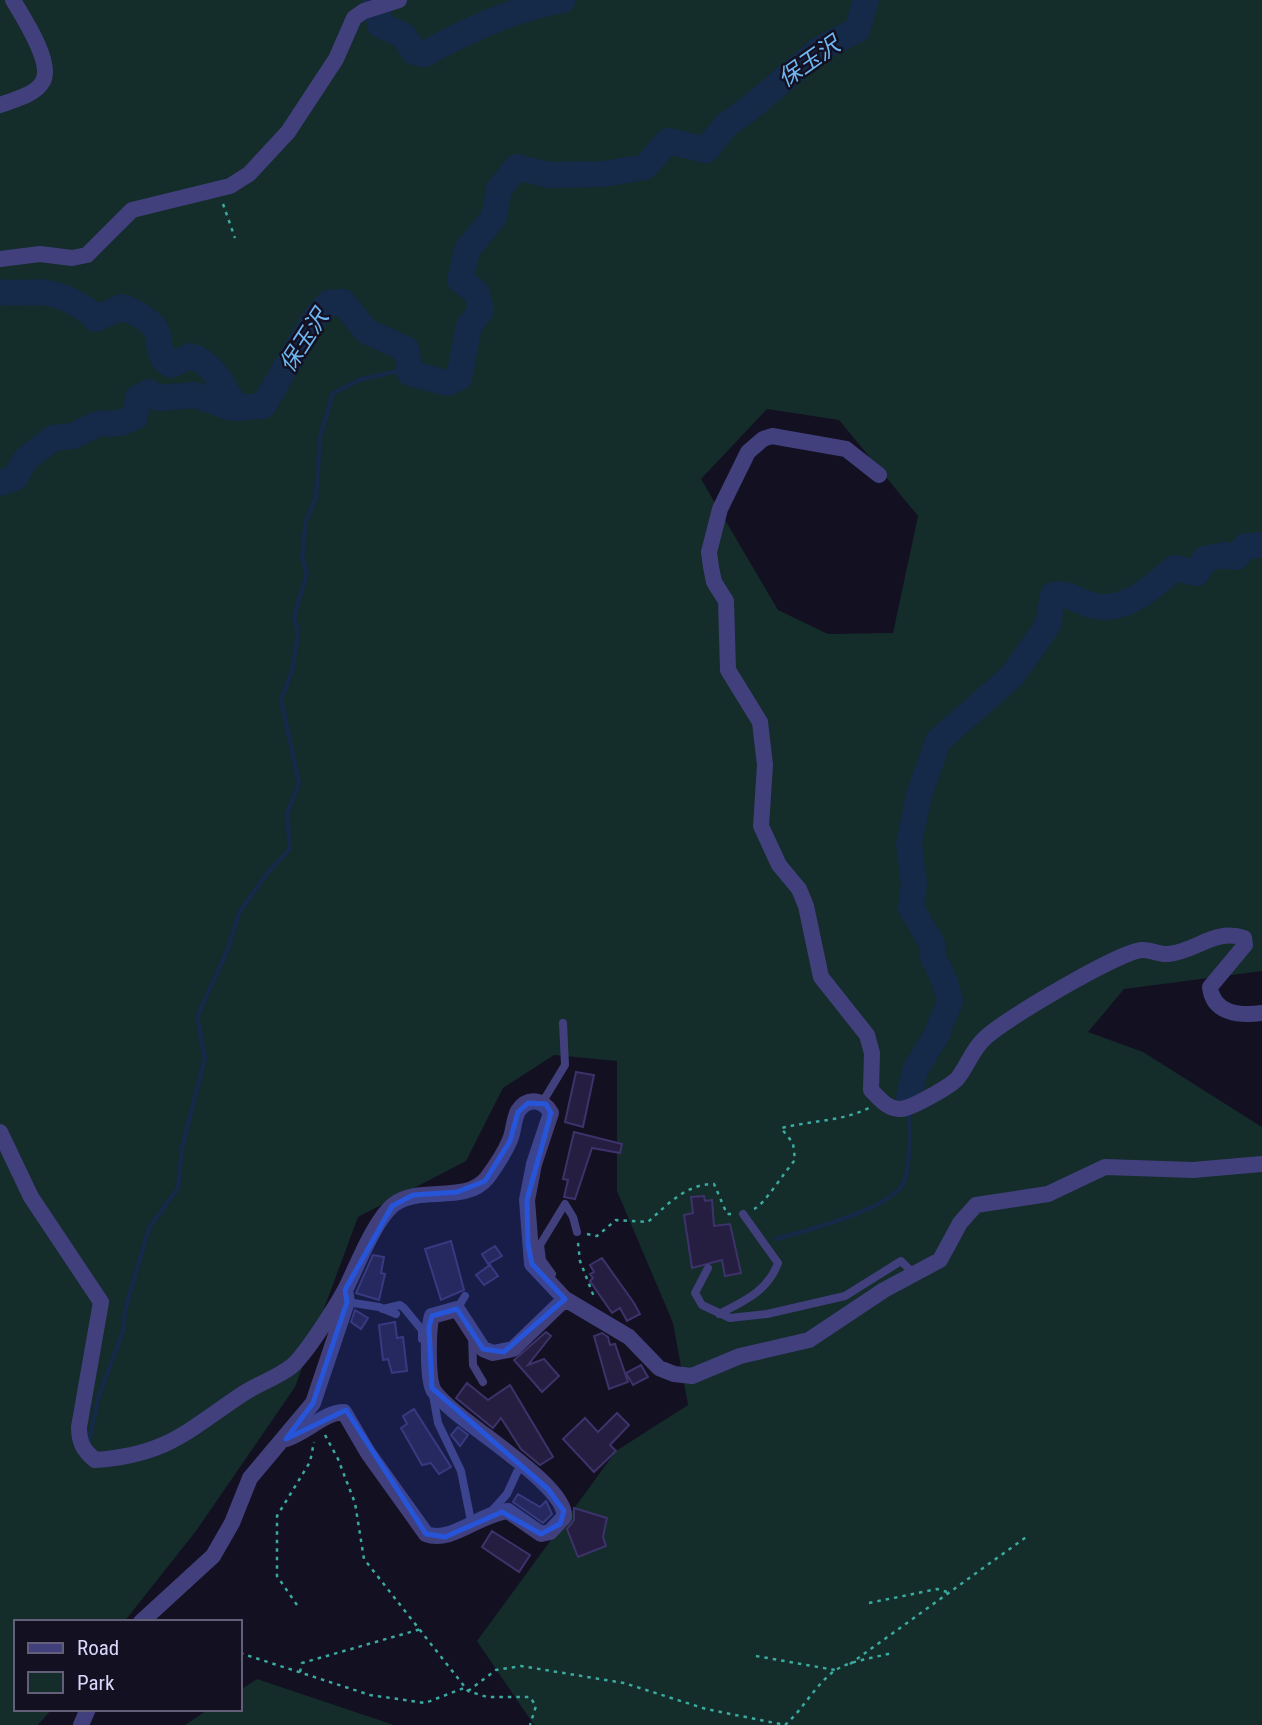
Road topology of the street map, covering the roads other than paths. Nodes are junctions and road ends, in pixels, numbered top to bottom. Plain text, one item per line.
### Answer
1 (13, 0) edge
2 (399, 0) edge
3 (0, 105) edge
4 (0, 259) edge
5 (879, 475) dead end
6 (1262, 1013) edge
7 (563, 1023) dead end
8 (542, 1103) junction
9 (0, 1132) edge
10 (1262, 1164) edge
11 (743, 1214) road end
12 (577, 1232) road end
13 (708, 1269) dead end
14 (915, 1276) junction
15 (545, 1279) junction
16 (346, 1296) junction
17 (565, 1299) junction
18 (383, 1309) junction
19 (396, 1314) dead end
20 (719, 1314) junction
21 (472, 1333) junction
22 (430, 1355) junction
23 (483, 1382) dead end
24 (432, 1388) junction
25 (286, 1439) junction
26 (524, 1466) junction
27 (479, 1519) junction
28 (143, 1620) edge

1 - 3 street
2 - 4 street
5 - 6 street
7 - 8 lane
8 - 15 street
8 - 16 street
9 - 16 street
10 - 14 street
11 - 20 lane
12 - 15 lane
13 - 20 lane
14 - 17 street
14 - 20 lane
15 - 17 street
16 - 18 lane
16 - 25 street
17 - 21 street
18 - 19 lane
18 - 22 lane
21 - 22 street
21 - 23 lane
22 - 24 street
24 - 26 street
24 - 27 lane
25 - 27 street
25 - 28 street
26 - 27 lane
26 - 27 street

